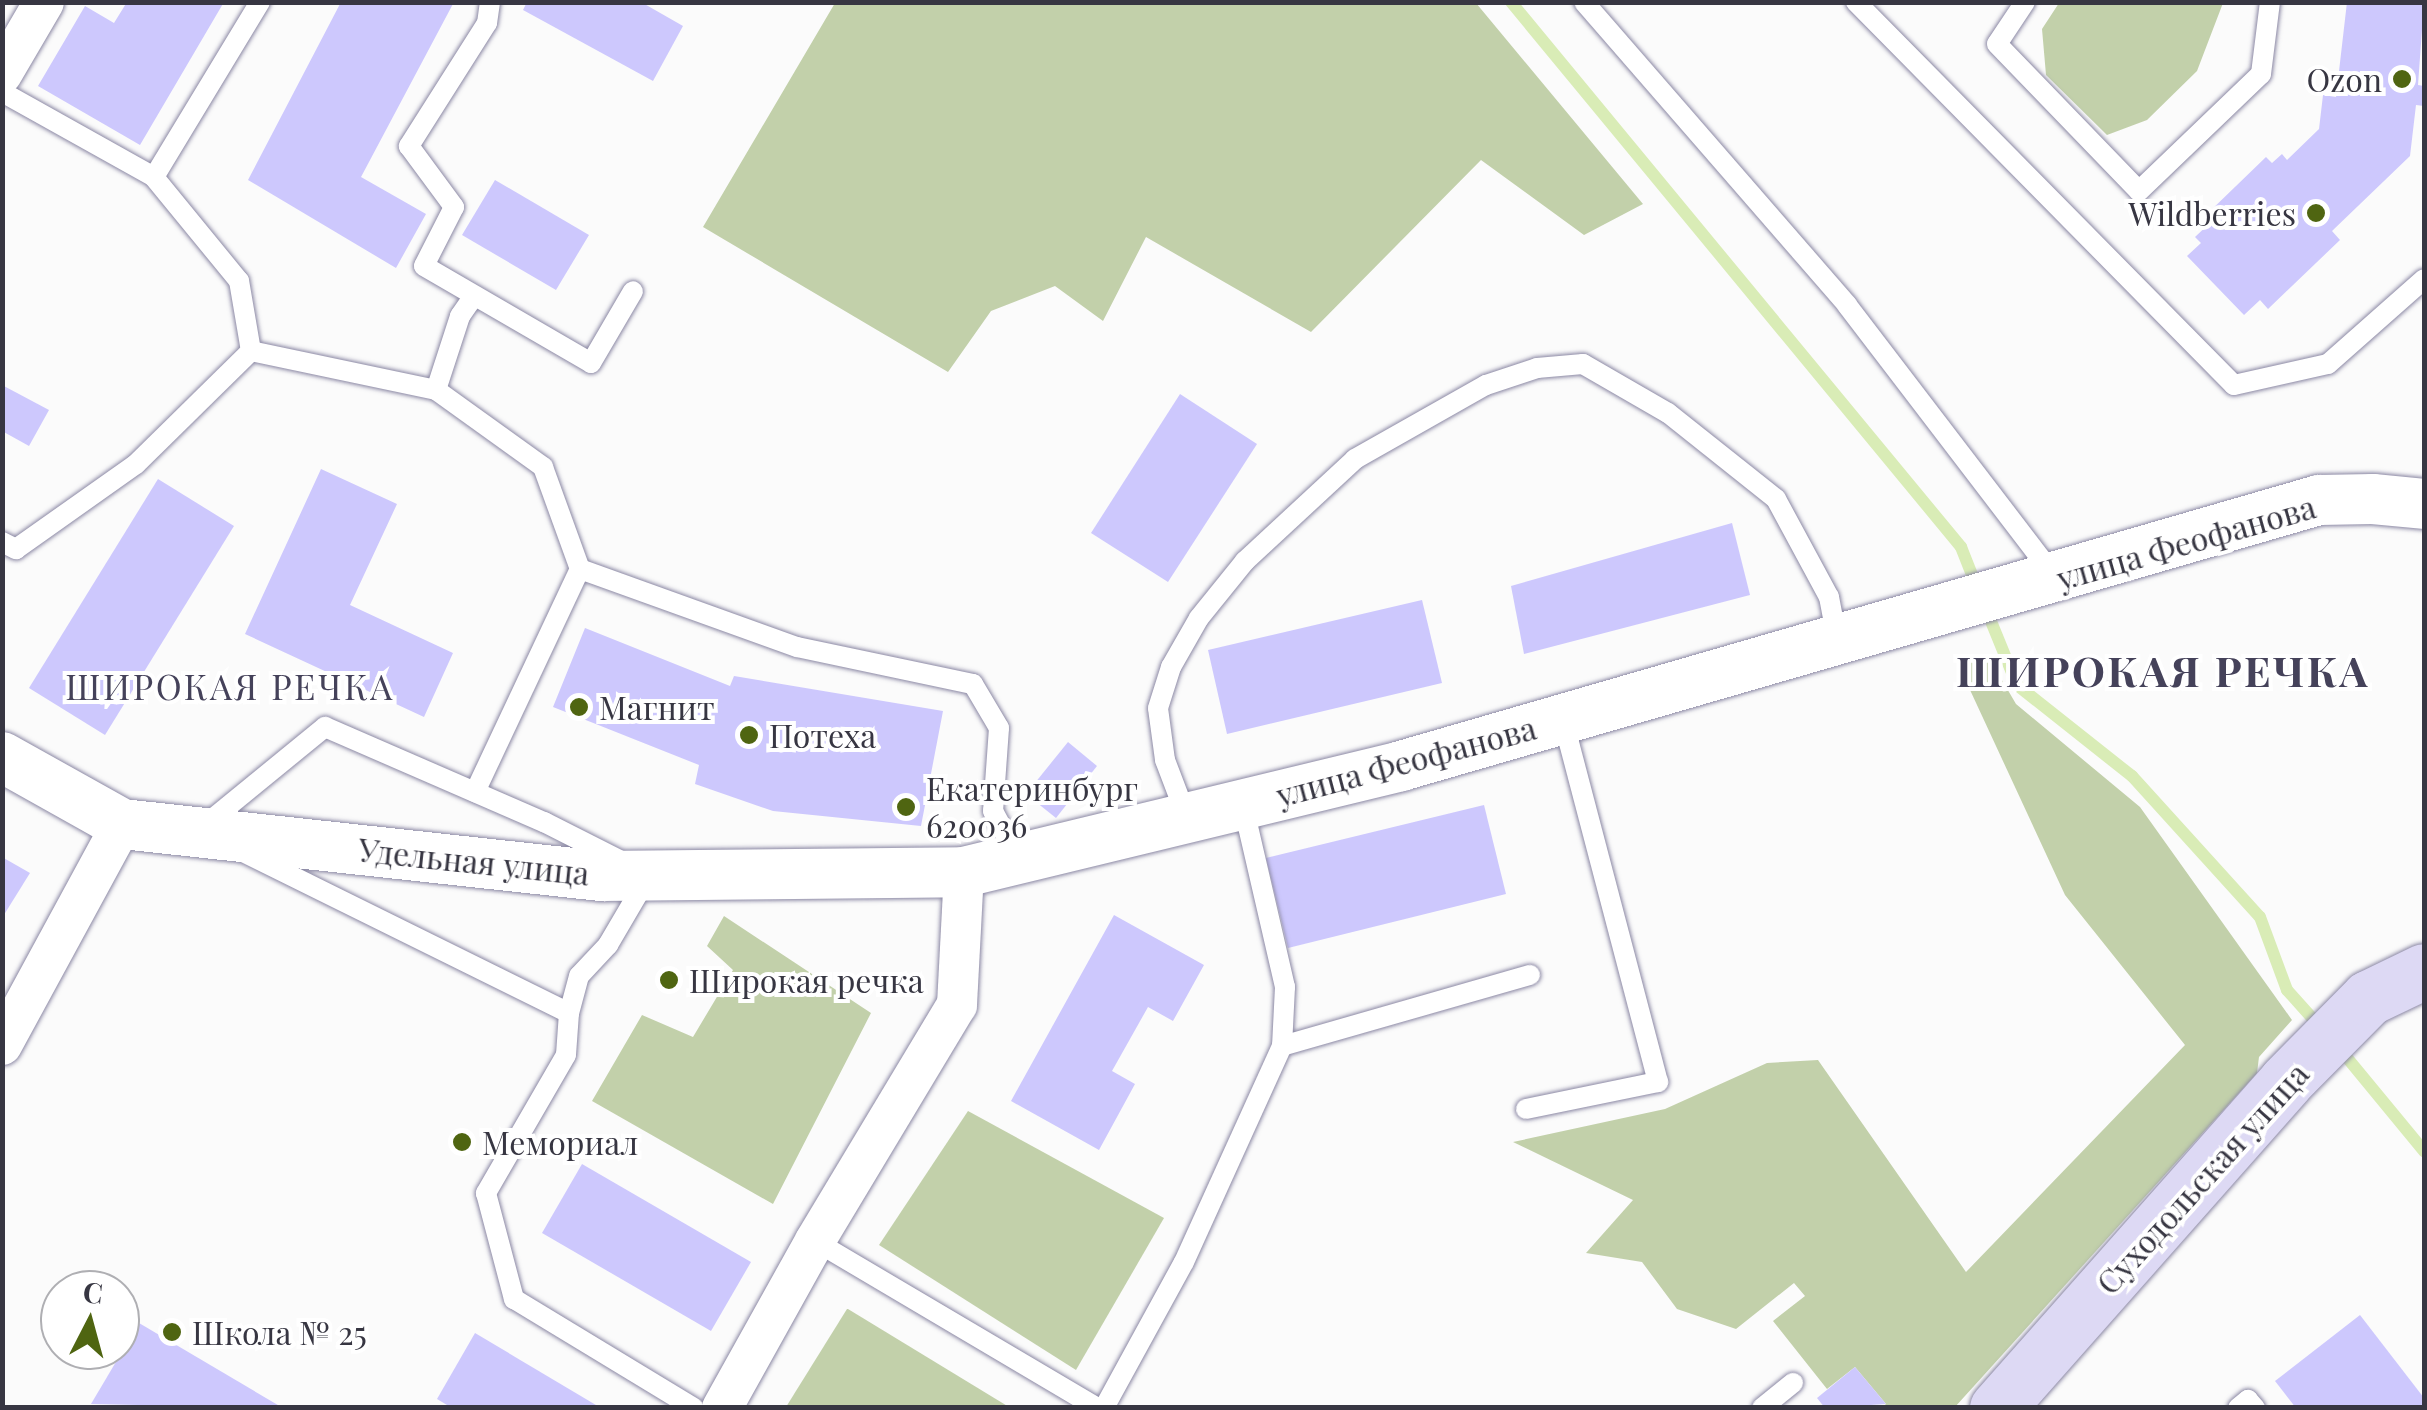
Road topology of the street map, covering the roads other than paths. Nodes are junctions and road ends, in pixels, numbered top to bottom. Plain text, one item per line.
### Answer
1 (44, 2) edge
2 (260, 2) edge
3 (490, 2) edge
4 (1584, 2) edge
5 (1856, 2) edge
6 (2025, 2) edge
7 (2270, 2) edge
8 (2, 74) edge
9 (2, 92) edge
10 (154, 177) junction
11 (2424, 279) edge
12 (633, 291) dead end
13 (474, 296) junction
14 (251, 351) junction
15 (436, 390) junction
16 (2424, 504) edge
17 (2, 542) edge
18 (580, 569) junction
19 (2034, 586) junction
20 (1837, 639) junction
21 (1564, 719) junction
22 (2, 757) edge
23 (476, 792) junction
24 (1243, 803) junction
25 (1187, 818) junction
26 (122, 824) junction
27 (199, 830) junction
28 (1020, 862) junction
29 (964, 872) junction
30 (649, 875) junction
31 (2424, 971) edge
32 (1530, 974) dead end
33 (569, 1013) junction
34 (2, 1046) edge
35 (1282, 1046) junction
36 (1526, 1109) dead end
37 (815, 1240) junction
38 (1793, 1383) dead end
39 (2002, 1406) edge
40 (694, 1408) edge
41 (722, 1408) edge
42 (1100, 1408) edge
43 (1762, 1408) edge
44 (2238, 1408) edge
45 (2254, 1408) edge

1 - 8 street
2 - 10 lane
3 - 13 lane
4 - 19 lane
5 - 11 lane
6 - 7 lane
9 - 10 lane
10 - 14 lane
12 - 13 lane
13 - 15 lane
14 - 15 lane
14 - 17 lane
15 - 18 lane
16 - 19 street, улица Феофанова
18 - 23 lane
18 - 28 lane
19 - 20 street, улица Феофанова
20 - 21 street, улица Феофанова
20 - 25 lane
21 - 24 street, улица Феофанова
21 - 36 lane
22 - 26 street, Удельная улица
23 - 27 lane
23 - 30 lane
24 - 25 street, улица Феофанова
24 - 35 lane
25 - 28 street, улица Феофанова
26 - 27 street, Удельная улица
26 - 34 street
27 - 30 street, Удельная улица
27 - 33 lane
28 - 29 street, улица Феофанова
29 - 30 street, Удельная улица
29 - 37 street
30 - 33 lane
31 - 39 main road, Суходольская улица
32 - 35 lane
33 - 40 lane
35 - 42 lane
37 - 41 street
37 - 42 lane
38 - 43 lane
44 - 45 lane

